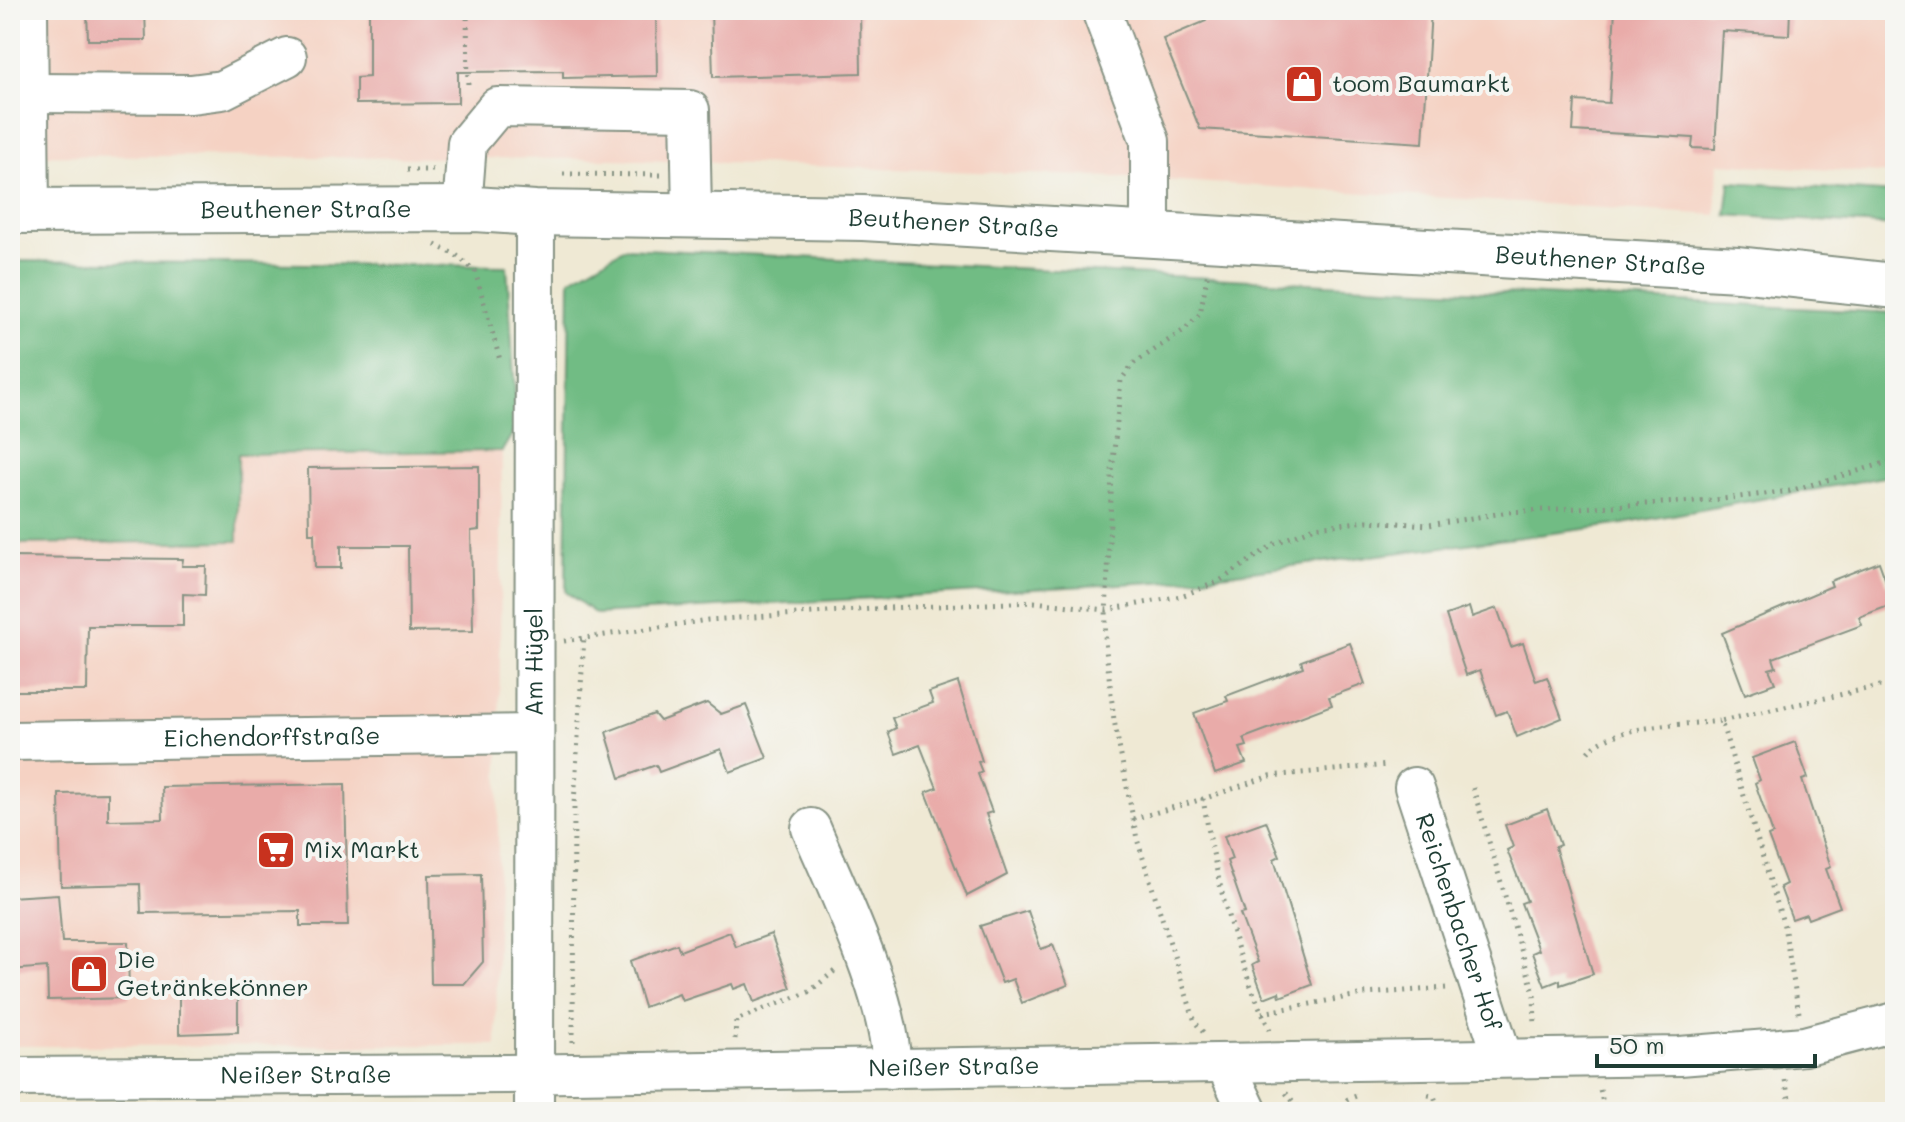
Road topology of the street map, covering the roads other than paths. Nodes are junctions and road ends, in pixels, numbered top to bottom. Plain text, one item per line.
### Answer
1 (28, 10) edge
2 (1101, 10) edge
3 (287, 57) dead end
4 (30, 93) junction
5 (442, 197) junction
6 (20, 211) edge
7 (535, 213) junction
8 (692, 214) junction
9 (1150, 235) junction
10 (1895, 286) edge
11 (533, 734) junction
12 (10, 741) edge
13 (1401, 776) road end
14 (811, 828) dead end
15 (1895, 1022) edge
16 (1519, 1057) junction
17 (1225, 1063) junction
18 (891, 1069) junction
19 (534, 1074) junction
20 (10, 1077) edge
21 (534, 1112) edge
22 (1248, 1112) edge

1 - 4 street
2 - 9 street
3 - 4 street
4 - 6 street
5 - 6 main road, Beuthener Straße
5 - 7 main road, Beuthener Straße
5 - 8 street
7 - 8 main road, Beuthener Straße
7 - 11 street, Am Hügel
8 - 9 main road, Beuthener Straße
9 - 10 main road, Beuthener Straße
11 - 12 street, Eichendorffstraße
11 - 19 street, Am Hügel
13 - 16 street, Reichenbacher Hof
14 - 18 street
15 - 16 street, Neißer Straße
16 - 17 street, Neißer Straße
17 - 18 street, Neißer Straße
17 - 22 street
18 - 19 street, Neißer Straße
19 - 20 street, Neißer Straße
19 - 21 street, Am Hügel

